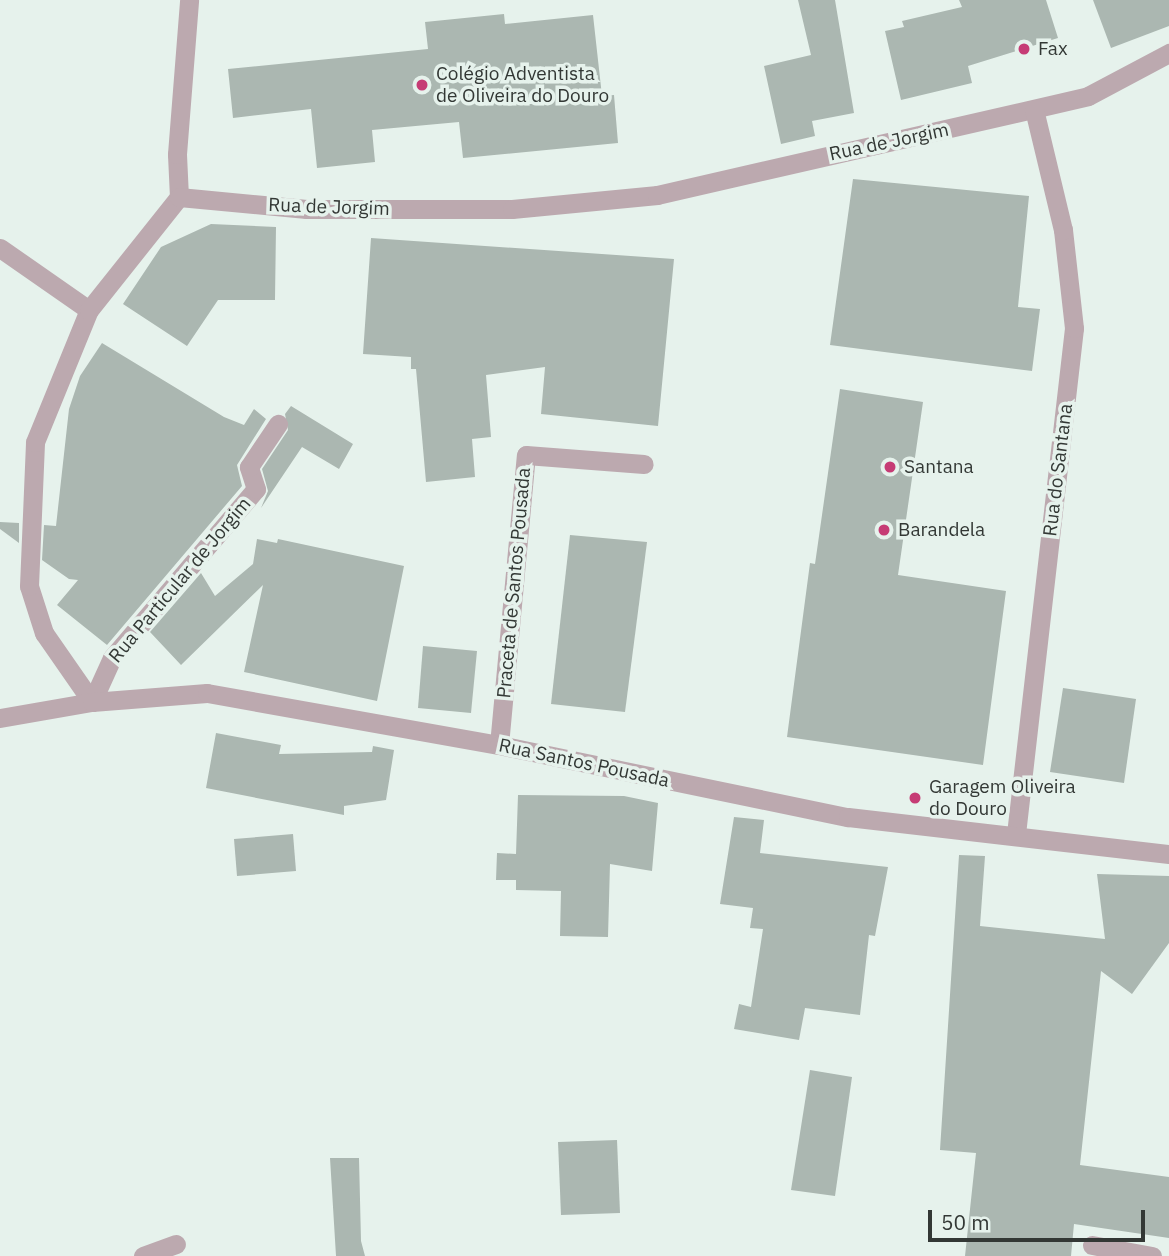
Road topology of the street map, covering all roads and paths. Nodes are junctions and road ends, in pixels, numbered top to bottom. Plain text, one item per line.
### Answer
1 (189, 0) edge
2 (1169, 53) edge
3 (1034, 109) junction
4 (179, 197) junction
5 (0, 248) edge
6 (89, 310) junction
7 (278, 424) dead end
8 (644, 464) dead end
9 (92, 702) junction
10 (0, 718) edge
11 (499, 745) junction
12 (1016, 834) junction
13 (1169, 854) edge
14 (176, 1244) dead end
15 (1092, 1245) dead end
16 (143, 1256) edge
17 (1152, 1256) edge

1 - 4 street
2 - 3 street, Rua de Jorgim
3 - 4 street, Rua de Jorgim
3 - 12 street, Rua do Santana
4 - 6 street
5 - 6 street
6 - 9 street
7 - 9 street, Rua Particular de Jorgim
8 - 11 street, Praceta de Santos Pousada
9 - 10 street, Rua Santos Pousada
9 - 11 street, Rua Santos Pousada
11 - 12 street, Rua Santos Pousada
12 - 13 street, Rua Santos Pousada
14 - 16 street
15 - 17 street

